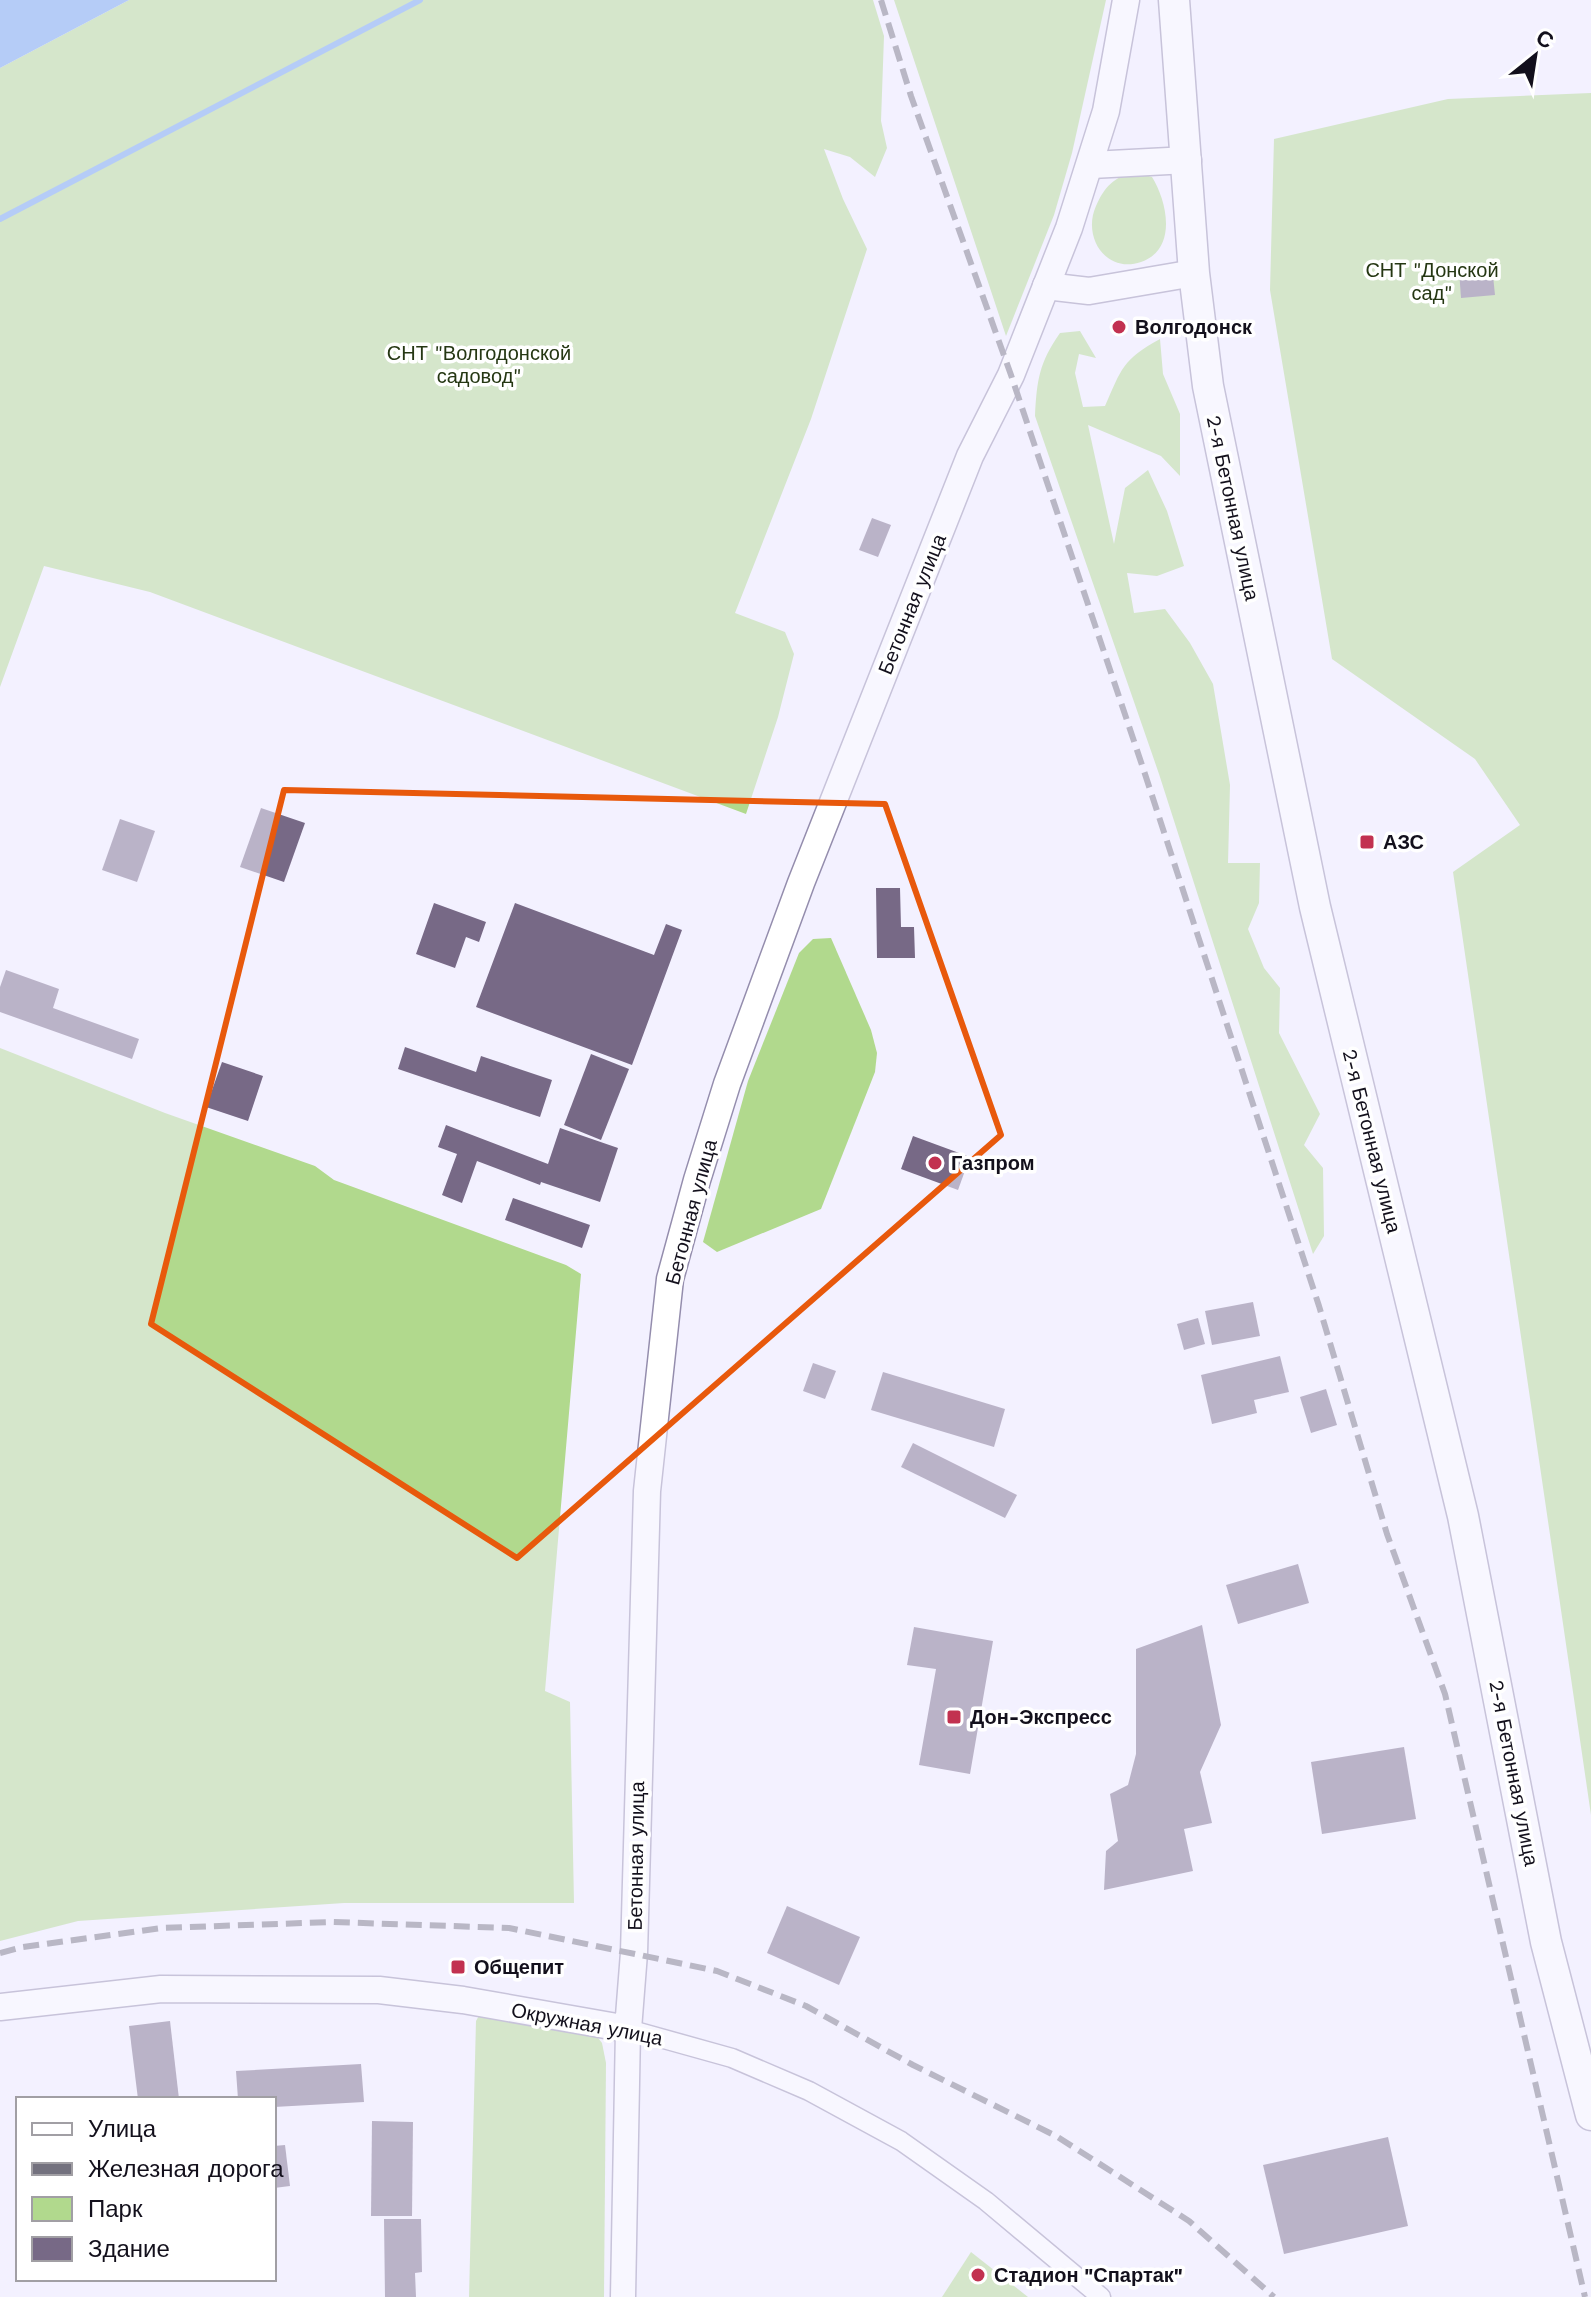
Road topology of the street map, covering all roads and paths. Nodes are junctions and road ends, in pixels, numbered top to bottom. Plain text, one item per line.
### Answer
1 (1126, 0) edge
2 (1174, 0) edge
3 (1190, 0) edge
4 (1188, 160) junction
5 (1091, 165) junction
6 (1194, 273) junction
7 (1046, 286) junction
8 (0, 2007) edge
9 (628, 2029) junction
10 (1591, 2115) edge
11 (623, 2297) edge
12 (1101, 2297) edge

1 - 5 main road, Бетонная улица
2 - 4 main road, 2-я Бетонная улица
3 - 4 main road, 2-я Бетонная улица
4 - 5 main road
4 - 6 main road, 2-я Бетонная улица
5 - 7 main road, Бетонная улица
6 - 7 main road
6 - 10 main road, 2-я Бетонная улица
7 - 9 main road, Бетонная улица
8 - 9 main road, Окружная улица
9 - 11 street, Бетонная улица
9 - 12 street, Окружная улица

